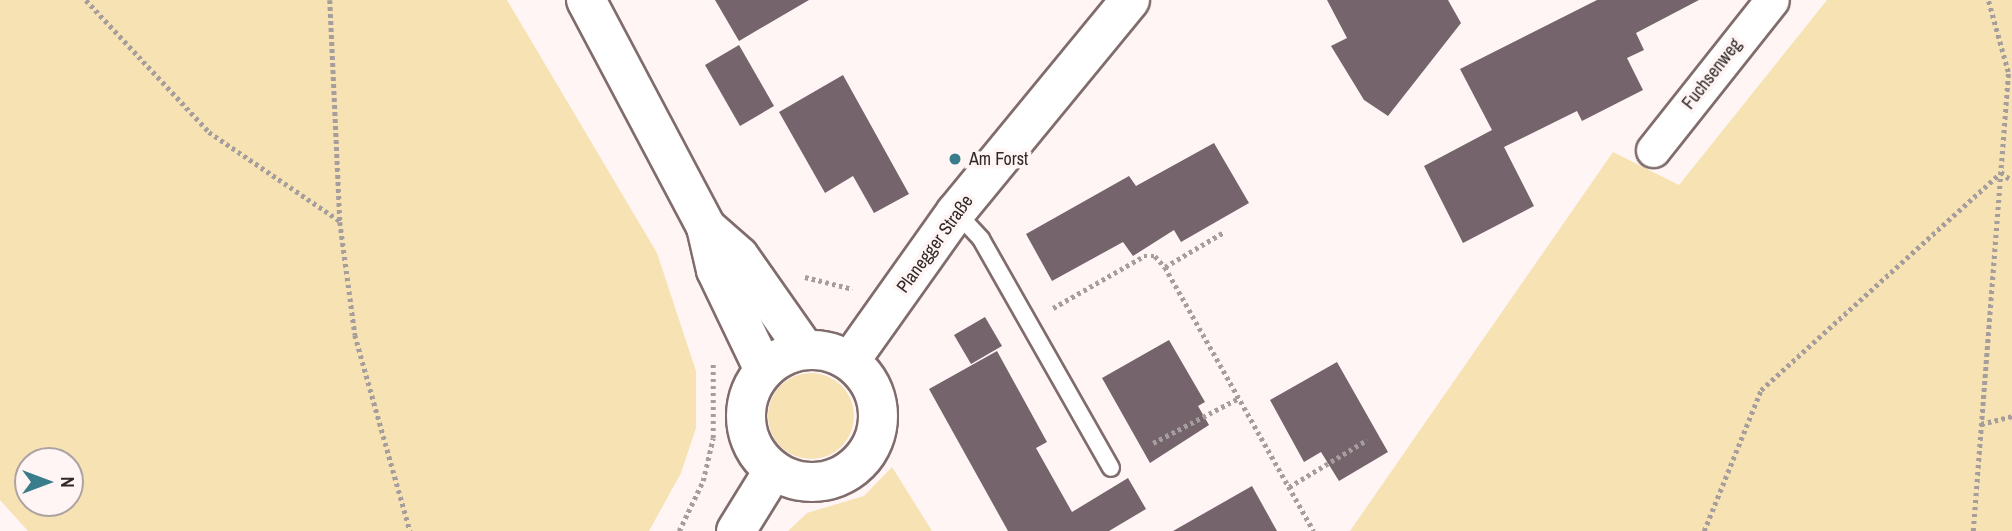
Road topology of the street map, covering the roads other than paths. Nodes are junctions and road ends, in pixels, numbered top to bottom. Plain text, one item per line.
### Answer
1 (586, 0) edge
2 (1130, 0) edge
3 (1772, 0) edge
4 (1653, 150) dead end
5 (956, 212) junction
6 (706, 227) junction
7 (805, 350) junction
8 (850, 361) junction
9 (764, 370) junction
10 (1111, 468) dead end
11 (773, 471) junction
12 (736, 531) edge

1 - 6 street
2 - 5 street, Planegger Straße
3 - 4 street, Fuchsenweg
5 - 8 street, Planegger Straße
5 - 10 lane
6 - 7 street
6 - 9 street
7 - 8 street
7 - 9 street
8 - 11 street
9 - 11 street
11 - 12 street

